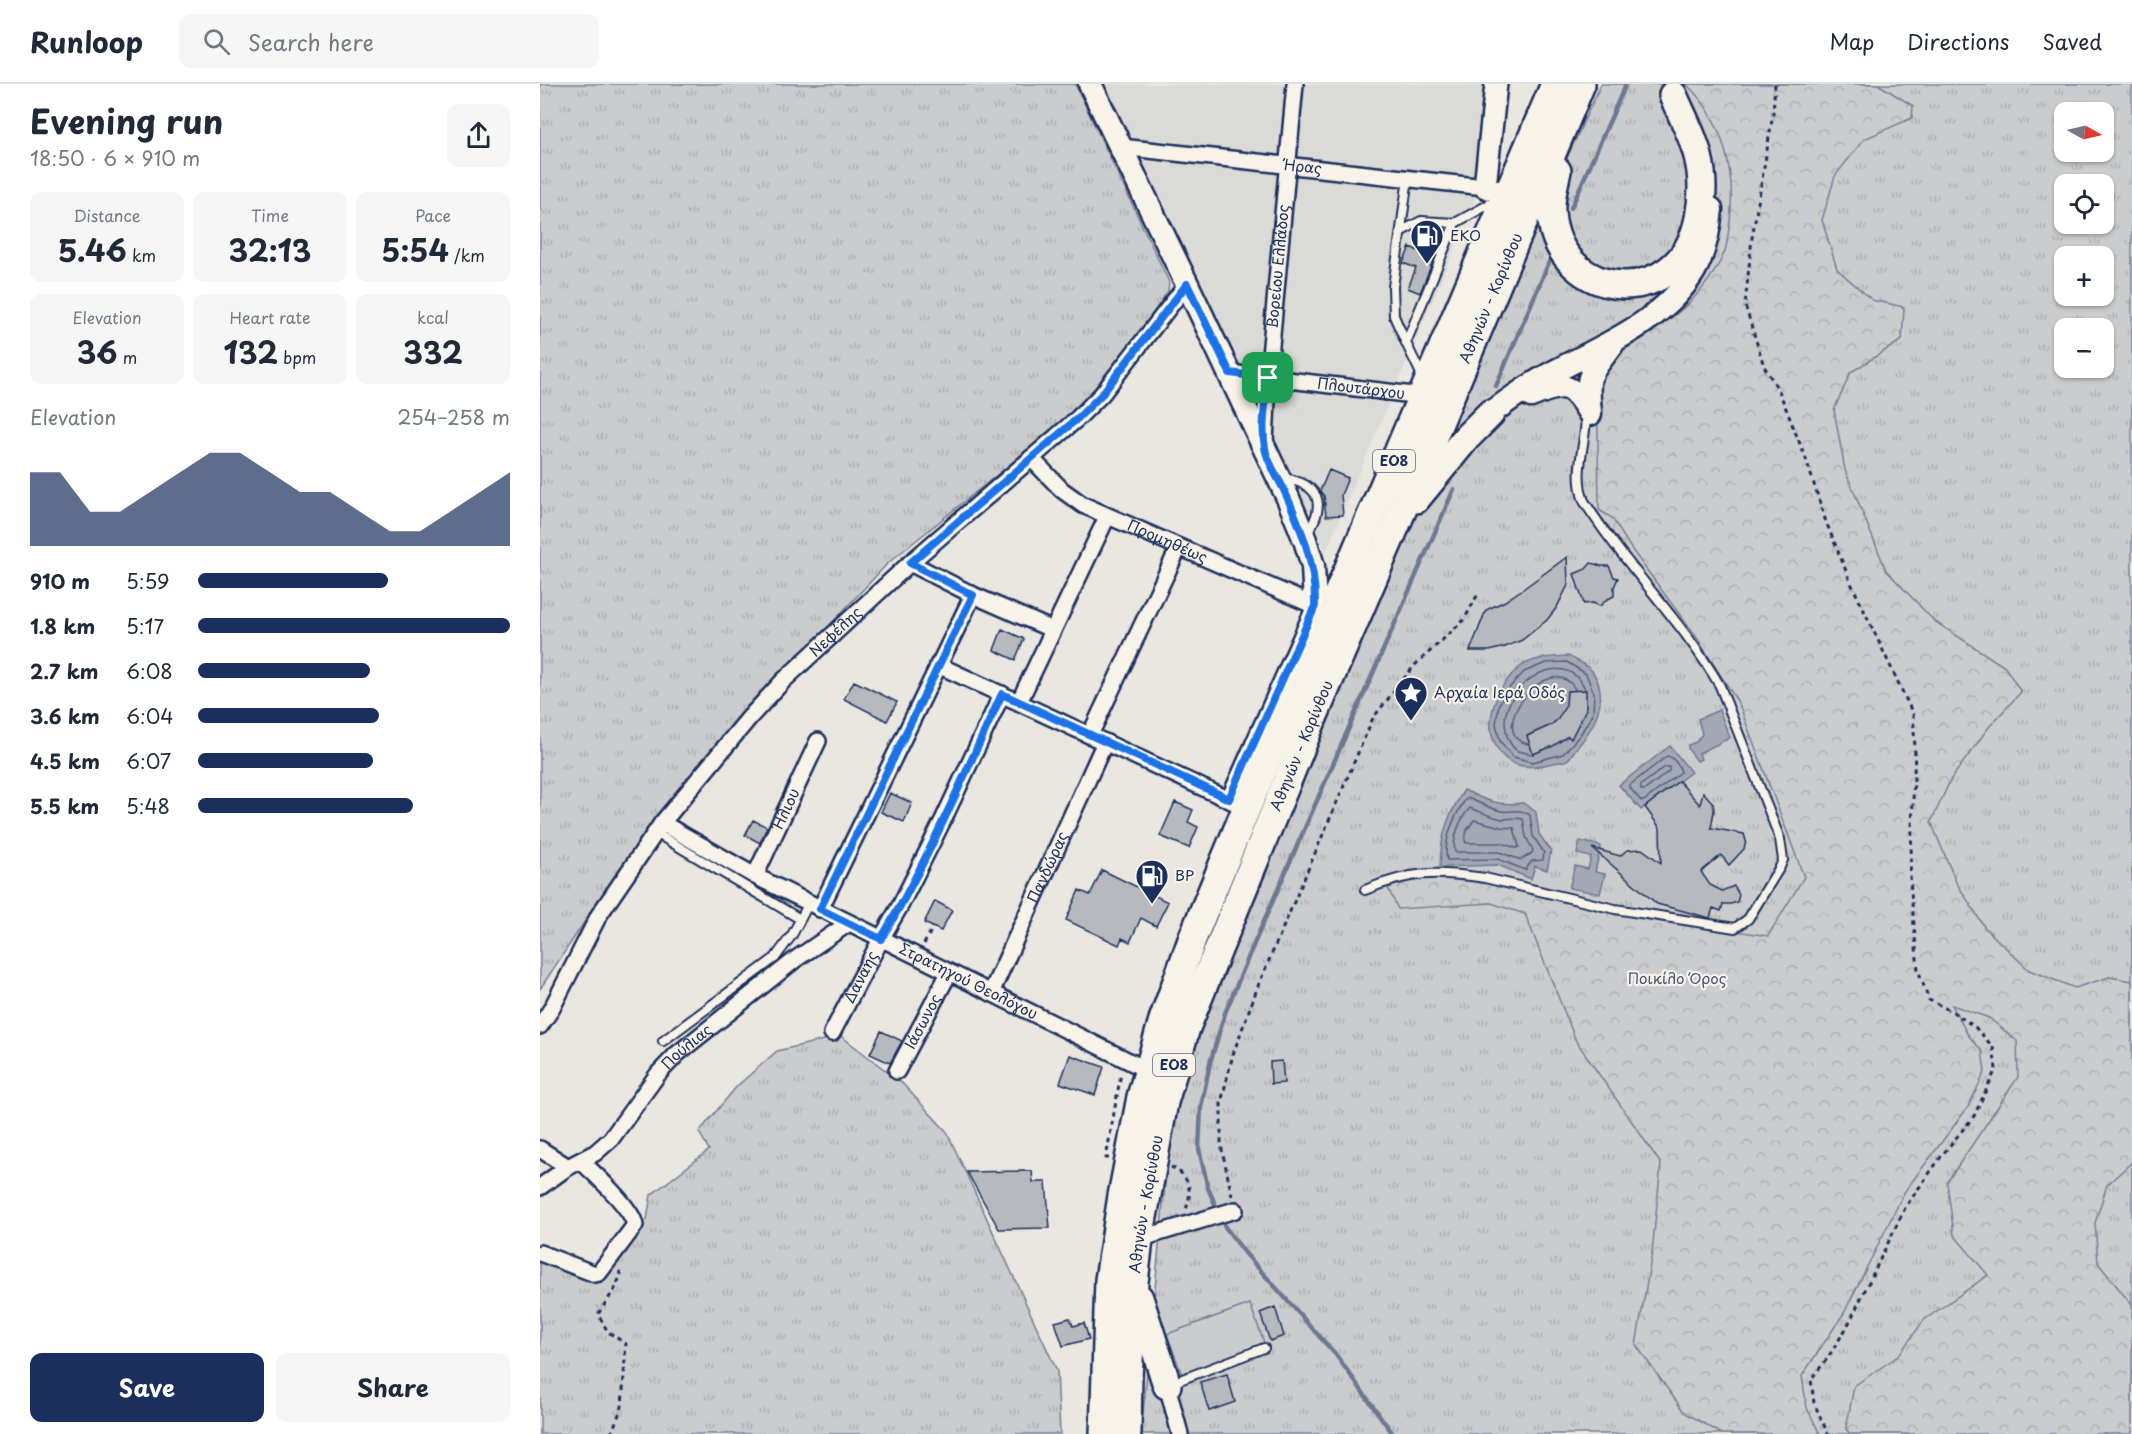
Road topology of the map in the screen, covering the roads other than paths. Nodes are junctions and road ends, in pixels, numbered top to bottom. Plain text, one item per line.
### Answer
1 (1090, 84) edge
2 (1295, 84) edge
3 (1496, 84) edge
4 (1572, 86) edge
5 (1669, 91) edge
6 (1120, 147) junction
7 (1288, 164) junction
8 (1408, 178) junction
9 (1496, 191) junction
10 (1455, 223) junction
11 (1402, 231) junction
12 (1187, 284) junction
13 (1616, 339) junction
14 (1406, 343) junction
15 (1230, 373) junction
16 (1268, 378) junction
17 (1424, 391) junction
18 (1490, 414) junction
19 (1590, 414) junction
20 (1265, 448) junction
21 (1031, 458) junction
22 (1107, 517) junction
23 (1400, 518) junction
24 (1179, 547) junction
25 (910, 563) junction
26 (973, 595) junction
27 (1315, 606) junction
28 (1053, 630) junction
29 (938, 665) junction
30 (1002, 694) junction
31 (1019, 702) junction
32 (1281, 727) junction
33 (1090, 735) junction
34 (818, 741) dead end
35 (1105, 742) junction
36 (1238, 803) junction
37 (659, 828) junction
38 (755, 876) junction
39 (1365, 890) dead end
40 (814, 906) junction
41 (800, 919) junction
42 (849, 923) junction
43 (881, 939) junction
44 (949, 973) junction
45 (991, 993) junction
46 (540, 1026) edge
47 (832, 1033) dead end
48 (663, 1041) dead end
49 (1136, 1065) junction
50 (897, 1071) dead end
51 (540, 1149) edge
52 (575, 1164) junction
53 (540, 1187) edge
54 (1235, 1210) road end
55 (1139, 1239) junction
56 (540, 1253) edge
57 (1134, 1281) junction
58 (1264, 1348) dead end
59 (1167, 1385) junction
60 (1104, 1434) edge
61 (1127, 1434) edge
62 (1180, 1434) edge

1 - 6 main road
2 - 7 street, Βορείου Ελλάδος
3 - 9 street
4 - 5 highway
4 - 9 highway, Αθηνών - Κορίνθου / ΕΟ8
4 - 23 highway, Αθηνών - Κορίνθου / ΕΟ8
5 - 13 main road
6 - 7 street, Ήρας
6 - 12 main road
7 - 8 street, Ήρας
7 - 16 street, Βορείου Ελλάδος
8 - 9 street, Ήρας
8 - 11 lane
9 - 10 lane
9 - 17 highway, Αθηνών - Κορίνθου / ΕΟ8
10 - 11 lane
10 - 14 lane
11 - 14 lane
12 - 15 main road
12 - 21 street, Νεφέλης
13 - 18 main road
13 - 19 main road
14 - 17 lane
15 - 16 street, Πλουτάρχου
15 - 20 main road
16 - 17 street, Πλουτάρχου
16 - 20 street, Βορείου Ελλάδος
17 - 32 highway, Αθηνών - Κορίνθου / ΕΟ8
18 - 19 main road
18 - 23 highway
19 - 39 lane
20 - 27 main road
21 - 22 street, Προμηθέως
21 - 25 street, Νεφέλης
22 - 24 street, Προμηθέως
22 - 28 street
23 - 55 highway, Αθηνών - Κορίνθου / ΕΟ8
24 - 27 street, Προμηθέως
24 - 33 street
25 - 26 street
25 - 37 street, Νεφέλης
26 - 28 street
26 - 29 street
27 - 32 highway
27 - 36 street
28 - 31 street
29 - 30 street
29 - 40 street
30 - 31 street
30 - 43 street, Δανάης
31 - 33 street
32 - 36 highway, Αθηνών - Κορίνθου / ΕΟ8
33 - 35 street
34 - 38 street, Ήλιου
35 - 36 street
35 - 45 street, Πανδώρας
36 - 49 highway, Αθηνών - Κορίνθου / ΕΟ8
37 - 38 street, Στρατηγού Θεολόγου
37 - 41 lane
37 - 46 street, Νεφέλης
38 - 40 street, Στρατηγού Θεολόγου
40 - 41 lane
40 - 42 street, Στρατηγού Θεολόγου
41 - 48 lane
42 - 43 street, Στρατηγού Θεολόγου
42 - 52 street, Πούλιας
43 - 44 street, Στρατηγού Θεολόγου
43 - 47 street, Δανάης
44 - 45 street, Στρατηγού Θεολόγου
44 - 50 street, Ιάσωνος
45 - 49 street, Στρατηγού Θεολόγου
49 - 60 highway, Αθηνών - Κορίνθου / ΕΟ8
51 - 52 street
52 - 53 street, Πούλιας
52 - 56 street
54 - 55 street
55 - 57 highway, Αθηνών - Κορίνθου / ΕΟ8
57 - 59 highway
57 - 61 highway, Αθηνών - Κορίνθου / ΕΟ8
58 - 59 lane
59 - 62 street

